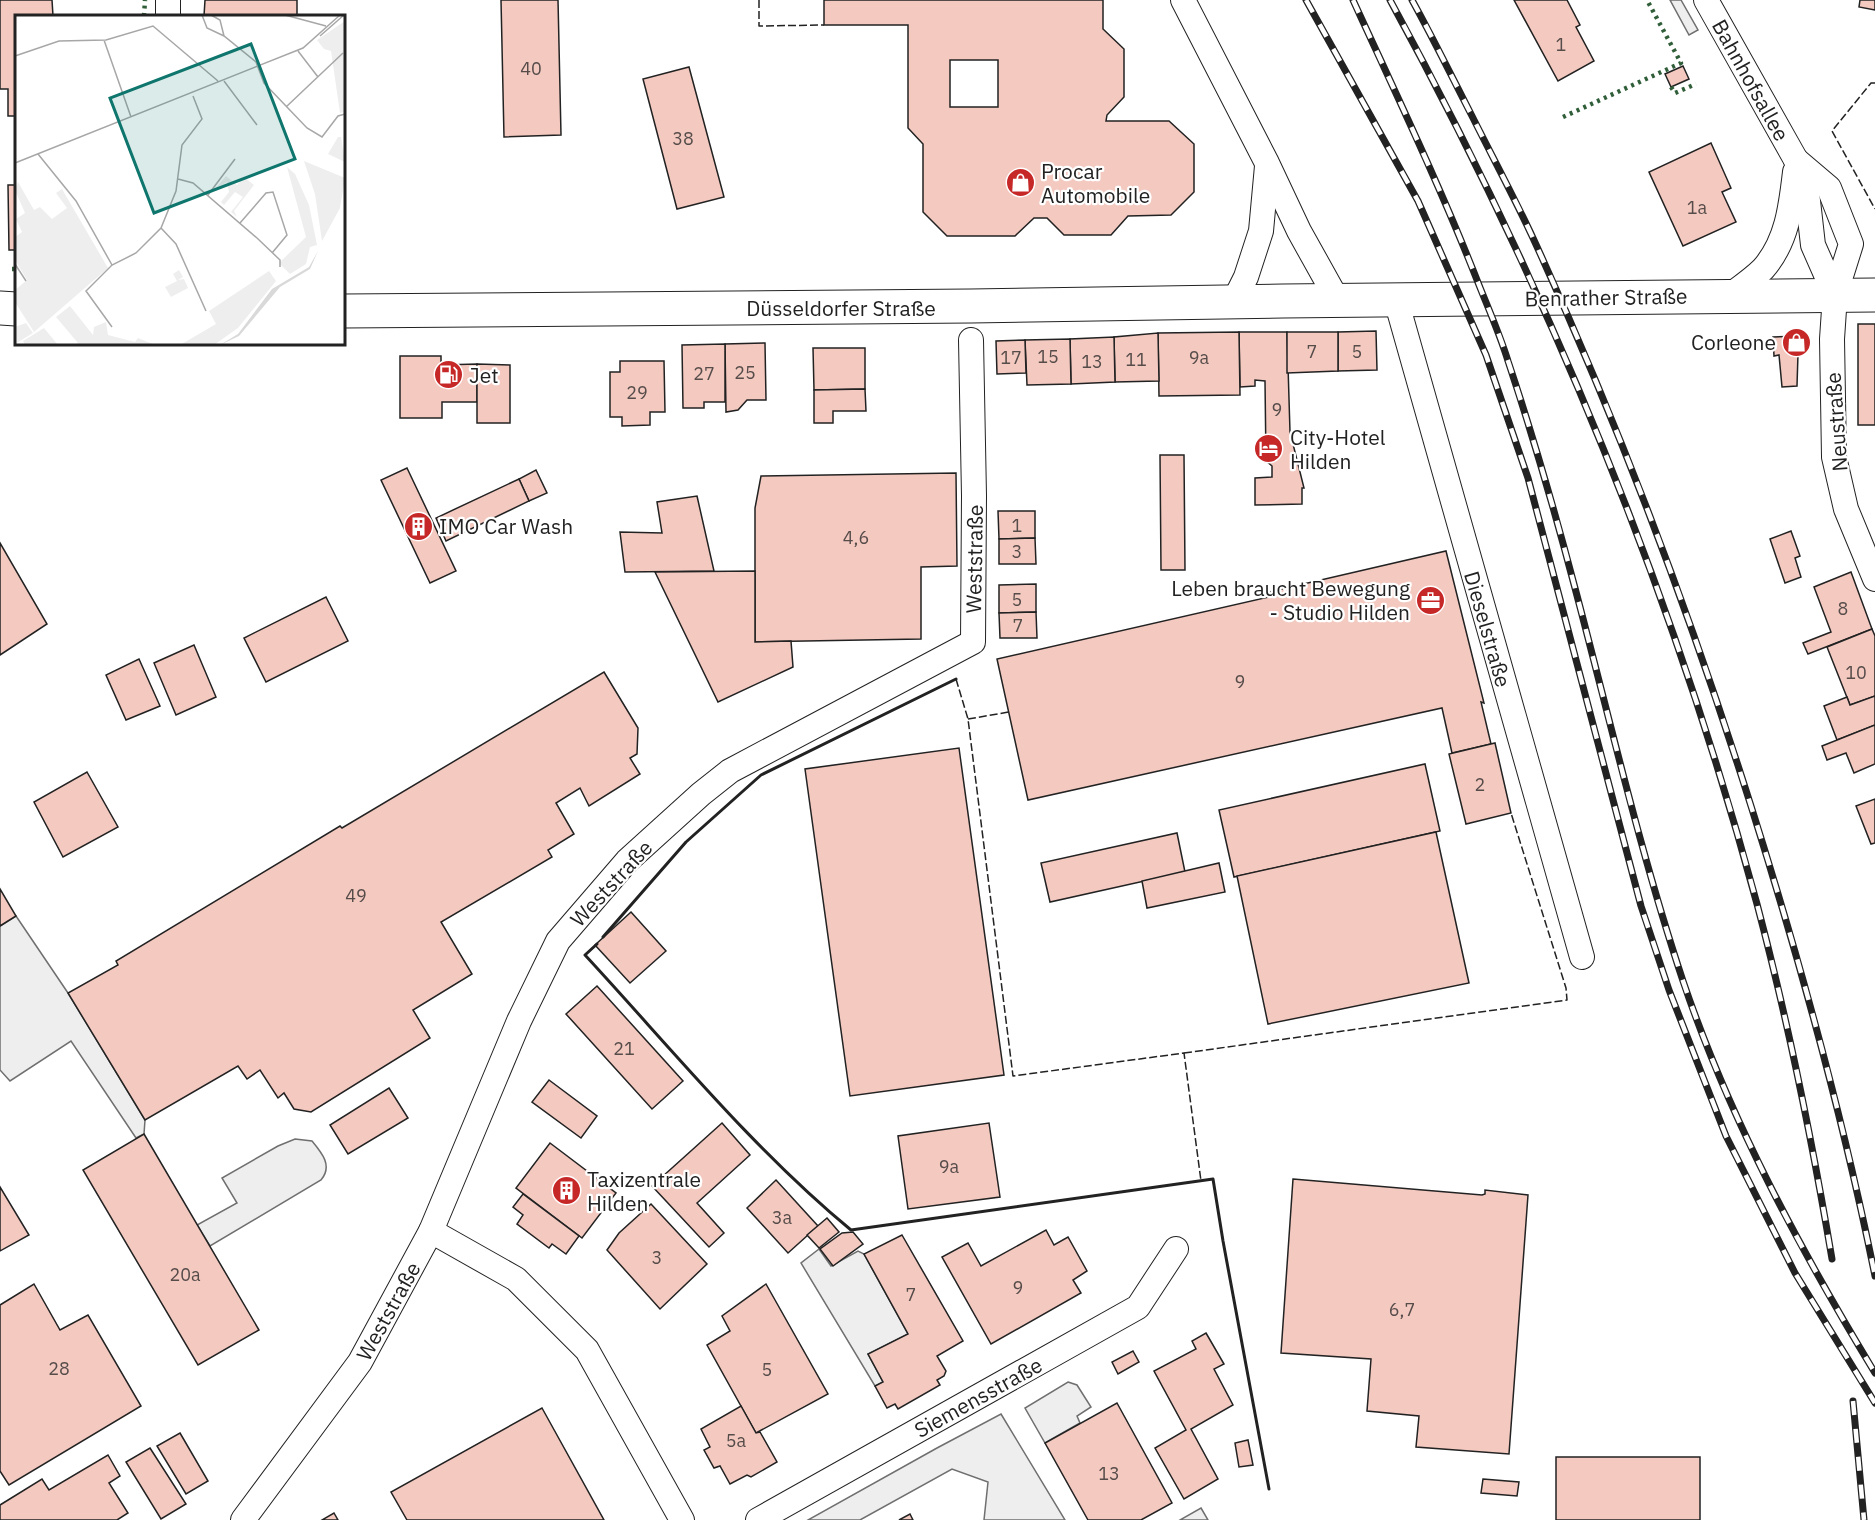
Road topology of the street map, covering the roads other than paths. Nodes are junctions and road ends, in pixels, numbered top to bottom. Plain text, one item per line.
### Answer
1 (1184, 0) edge
2 (1706, 0) edge
3 (1796, 160) junction
4 (1267, 164) junction
5 (1835, 295) junction
6 (1875, 295) edge
7 (1729, 296) junction
8 (1396, 300) junction
9 (1234, 301) junction
10 (1338, 301) junction
11 (0, 308) edge
12 (15, 309) edge
13 (345, 311) edge
14 (971, 340) dead end
15 (1875, 579) edge
16 (1582, 957) dead end
17 (431, 1231) junction
18 (1176, 1249) dead end
19 (243, 1520) edge
20 (682, 1520) edge
21 (758, 1520) edge

1 - 4 street
2 - 3 street, Bahnhofsallee
3 - 5 street, Bahnhofsallee
3 - 5 street, Bahnhofsallee
3 - 7 street, Bahnhofsallee
4 - 9 street
4 - 10 street
5 - 6 main road, Benrather Straße
5 - 7 main road, Benrather Straße
5 - 15 street, Neustraße
7 - 8 main road, Benrather Straße
8 - 10 main road, Benrather Straße
8 - 16 street, Dieselstraße
9 - 10 main road, Düsseldorfer Straße
9 - 13 main road, Düsseldorfer Straße
11 - 12 main road
14 - 17 street, Weststraße
17 - 19 street, Weststraße
17 - 20 street
18 - 21 street, Siemensstraße

